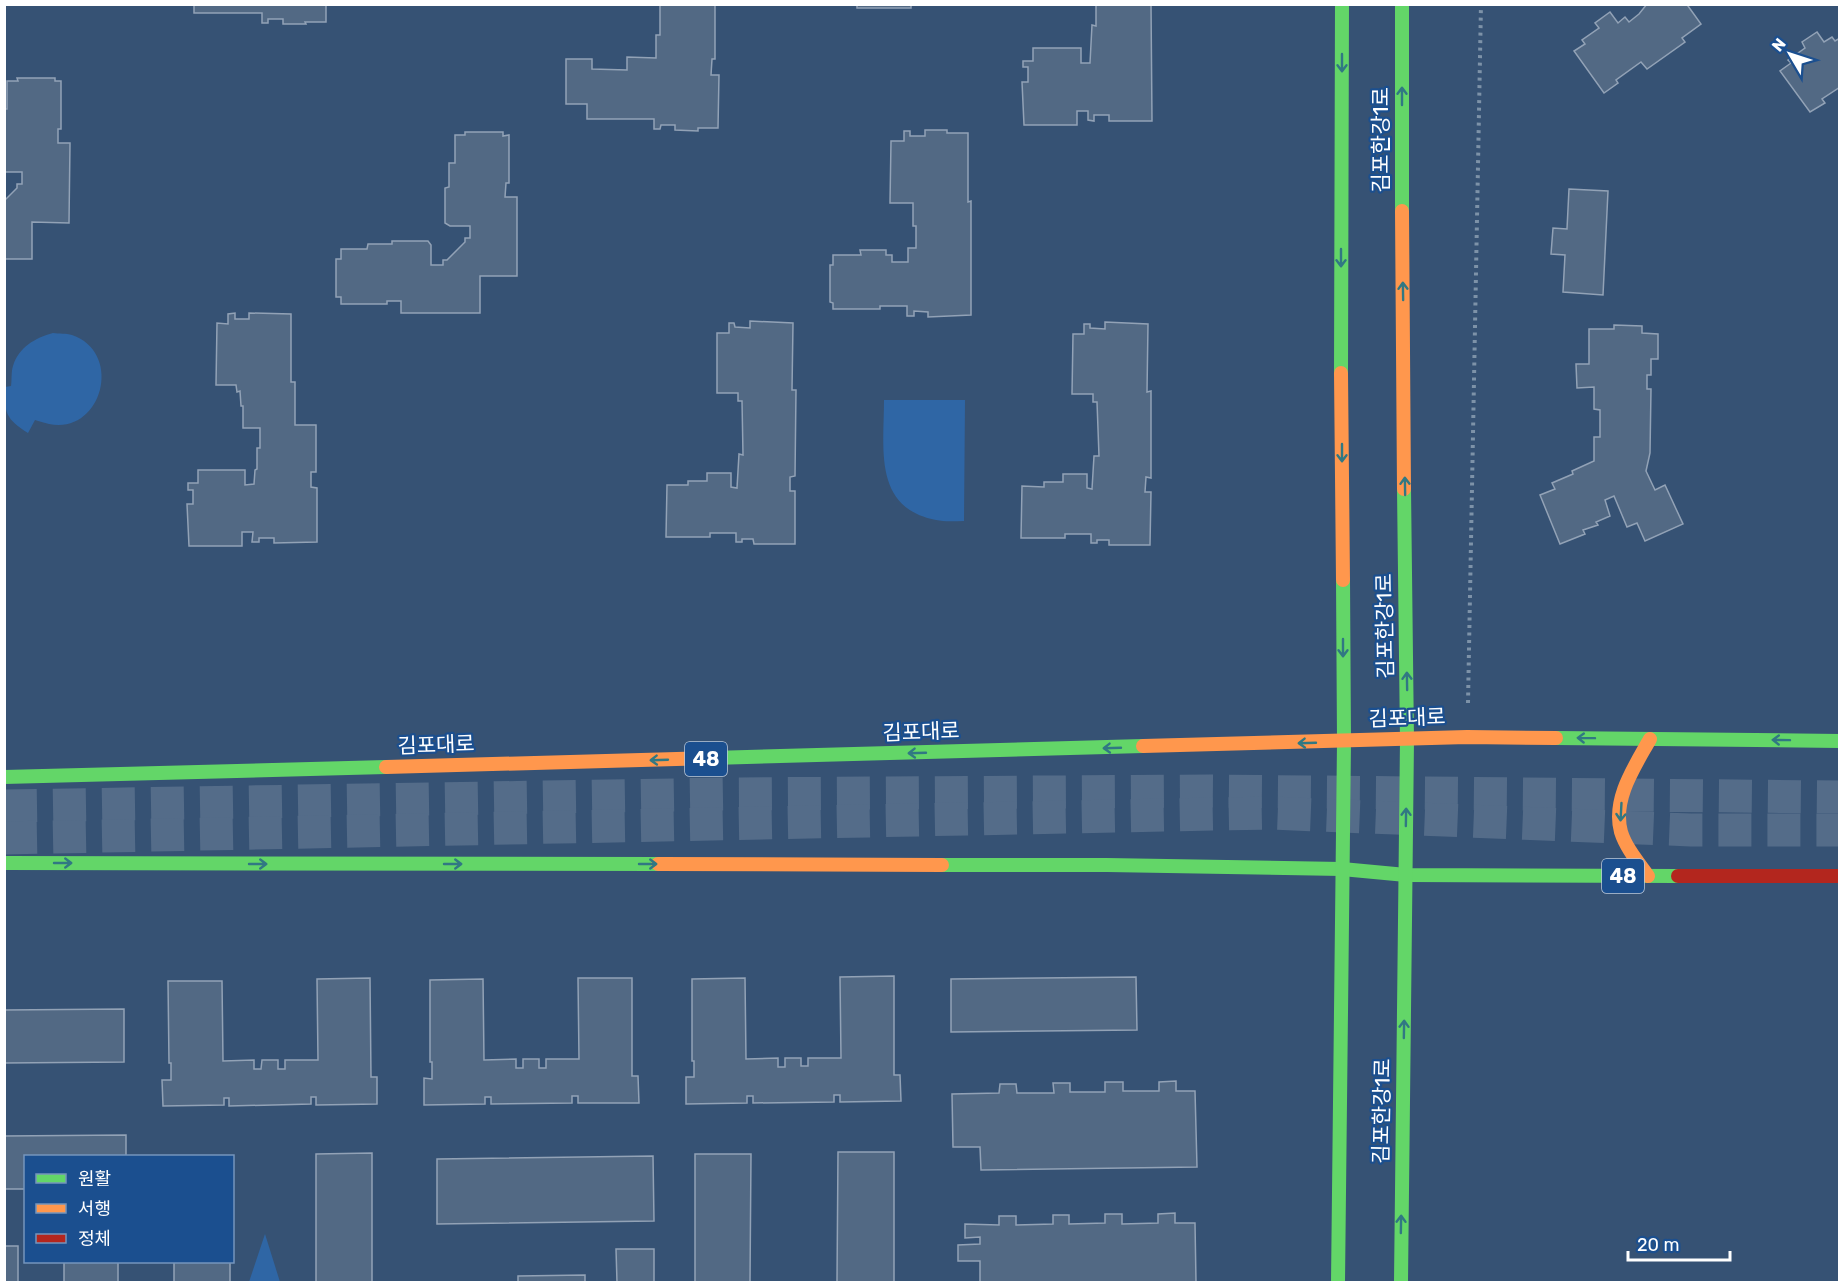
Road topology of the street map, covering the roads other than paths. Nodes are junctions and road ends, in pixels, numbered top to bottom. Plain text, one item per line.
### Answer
1 (1342, 4) edge
2 (1402, 4) edge
3 (1650, 739) junction
4 (1407, 740) junction
5 (1839, 741) edge
6 (1344, 742) junction
7 (4, 777) edge
8 (4, 863) edge
9 (1342, 869) junction
10 (1406, 875) junction
11 (1648, 876) junction
12 (1839, 876) edge
13 (1338, 1282) edge
14 (1401, 1282) edge

1 -> 6 main road, 김포한강1로
4 -> 2 main road, 김포한강1로
3 -> 4 main road, 김포대로 / 48
5 -> 3 main road, 김포대로 / 48
3 -> 11 main road
4 - 6 main road, 김포대로 / 48
10 -> 4 main road, 김포한강1로
6 -> 7 main road, 김포대로 / 48
6 - 9 main road, 김포한강1로
8 -> 9 main road, 48
9 - 10 main road, 48
9 - 13 main road, 김포한강1로
10 - 11 main road, 48
14 -> 10 main road, 김포한강1로
11 - 12 main road, 48

